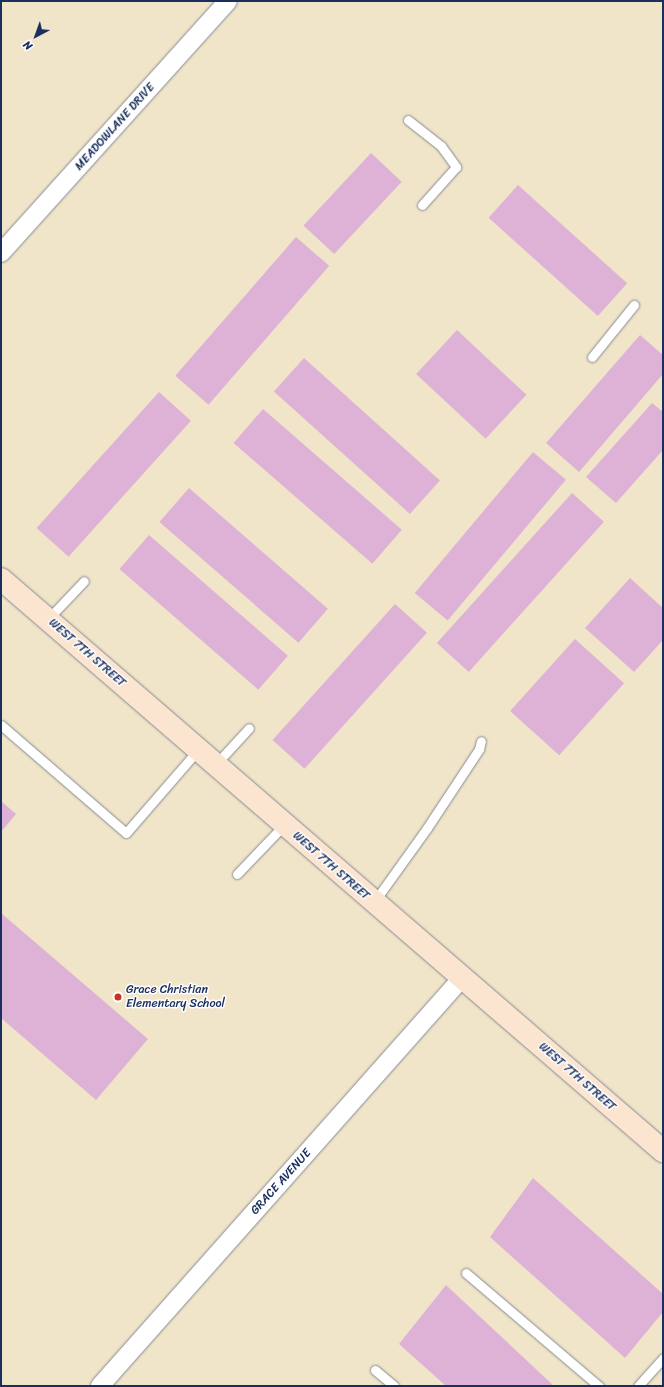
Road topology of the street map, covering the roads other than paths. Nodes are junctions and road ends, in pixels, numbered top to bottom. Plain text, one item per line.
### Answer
1 (228, 1) edge
2 (408, 120) dead end
3 (422, 205) dead end
4 (1, 253) edge
5 (634, 305) dead end
6 (592, 357) dead end
7 (1, 579) edge
8 (84, 581) dead end
9 (48, 620) junction
10 (1, 725) edge
11 (249, 728) dead end
12 (481, 742) dead end
13 (198, 750) junction
14 (214, 766) junction
15 (284, 825) junction
16 (236, 874) dead end
17 (373, 903) junction
18 (462, 978) junction
19 (663, 1150) edge
20 (466, 1273) dead end
21 (663, 1358) edge
22 (376, 1370) dead end
23 (100, 1386) edge
24 (394, 1386) edge
25 (599, 1386) edge
26 (638, 1386) edge

1 - 4 street, MEADOWLANE DRIVE
2 - 3 lane
5 - 6 lane
7 - 9 main road, WEST 7TH STREET
8 - 9 lane
9 - 13 main road, WEST 7TH STREET
10 - 13 lane
11 - 14 lane
12 - 17 lane
13 - 14 main road, WEST 7TH STREET
14 - 15 main road, WEST 7TH STREET
15 - 16 lane
15 - 17 main road, WEST 7TH STREET
17 - 18 main road, WEST 7TH STREET
18 - 19 main road, WEST 7TH STREET
18 - 23 street, GRACE AVENUE
20 - 25 lane
21 - 26 lane
22 - 24 lane

